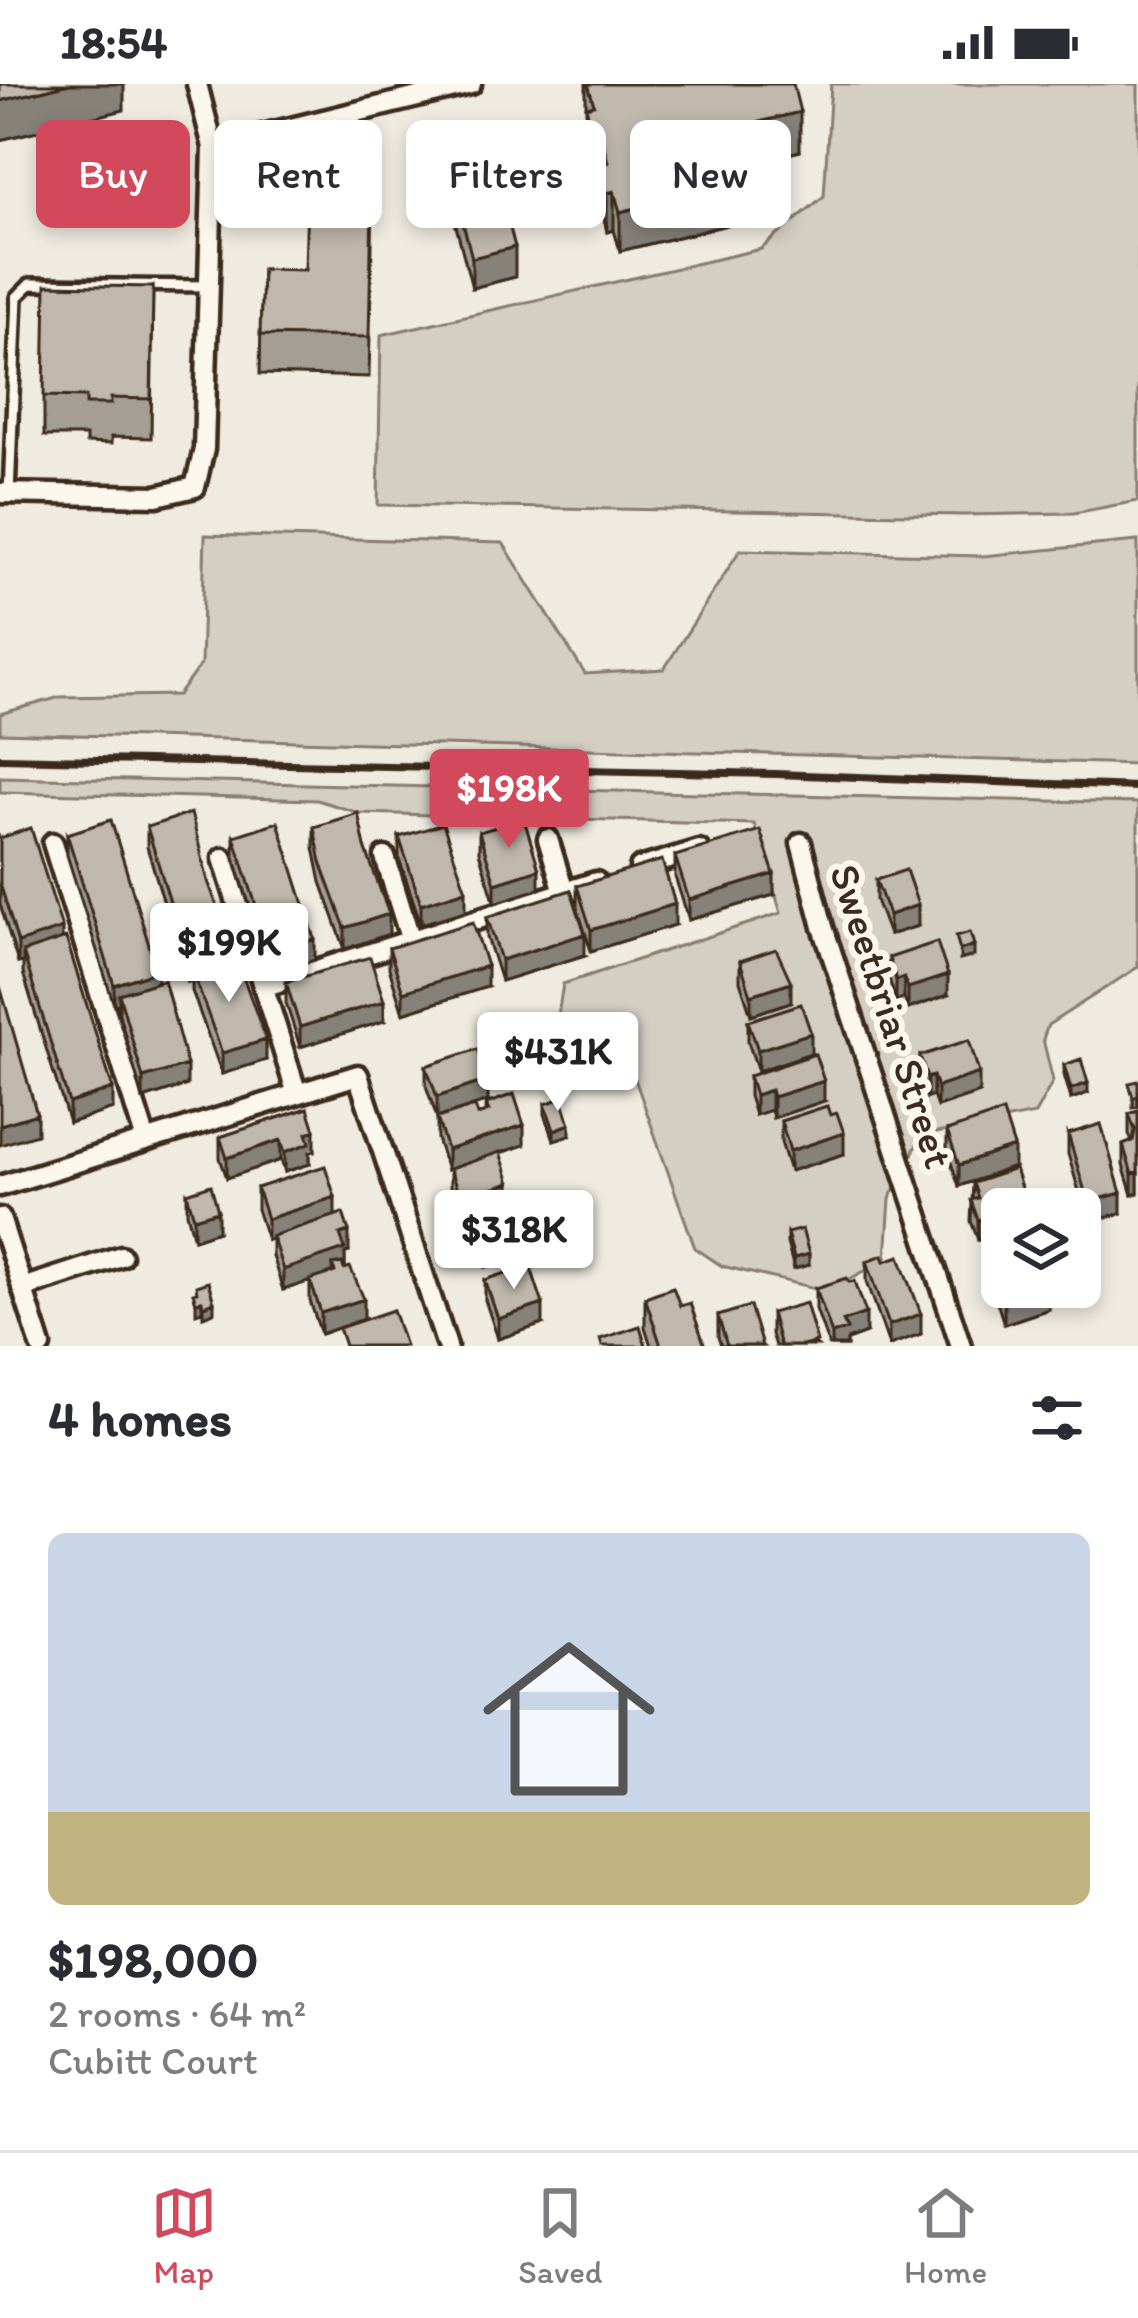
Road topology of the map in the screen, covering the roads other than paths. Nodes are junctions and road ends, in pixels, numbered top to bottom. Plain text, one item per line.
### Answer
1 (197, 84) edge
2 (471, 84) edge
3 (213, 148) junction
4 (208, 286) junction
5 (0, 293) edge
6 (17, 297) junction
7 (4, 494) edge
8 (548, 839) dead end
9 (52, 843) dead end
10 (801, 843) dead end
11 (712, 846) edge
12 (385, 857) dead end
13 (223, 858) dead end
14 (564, 892) junction
15 (411, 941) junction
16 (263, 987) junction
17 (297, 1094) junction
18 (146, 1141) junction
19 (0, 1186) edge
20 (0, 1218) edge
21 (121, 1256) dead end
22 (22, 1288) junction
23 (41, 1346) edge
24 (447, 1346) edge
25 (961, 1346) edge

1 - 3 street
2 - 3 street
3 - 4 street
4 - 6 lane
4 - 7 street
5 - 6 lane
6 - 7 lane
8 - 14 street
9 - 18 street
10 - 25 street, Sweetbriar Street
11 - 14 street
12 - 15 street
13 - 16 street
14 - 15 street
15 - 16 street
16 - 17 street
17 - 18 street
17 - 24 street
18 - 19 street
20 - 22 street
21 - 22 street
22 - 23 street

